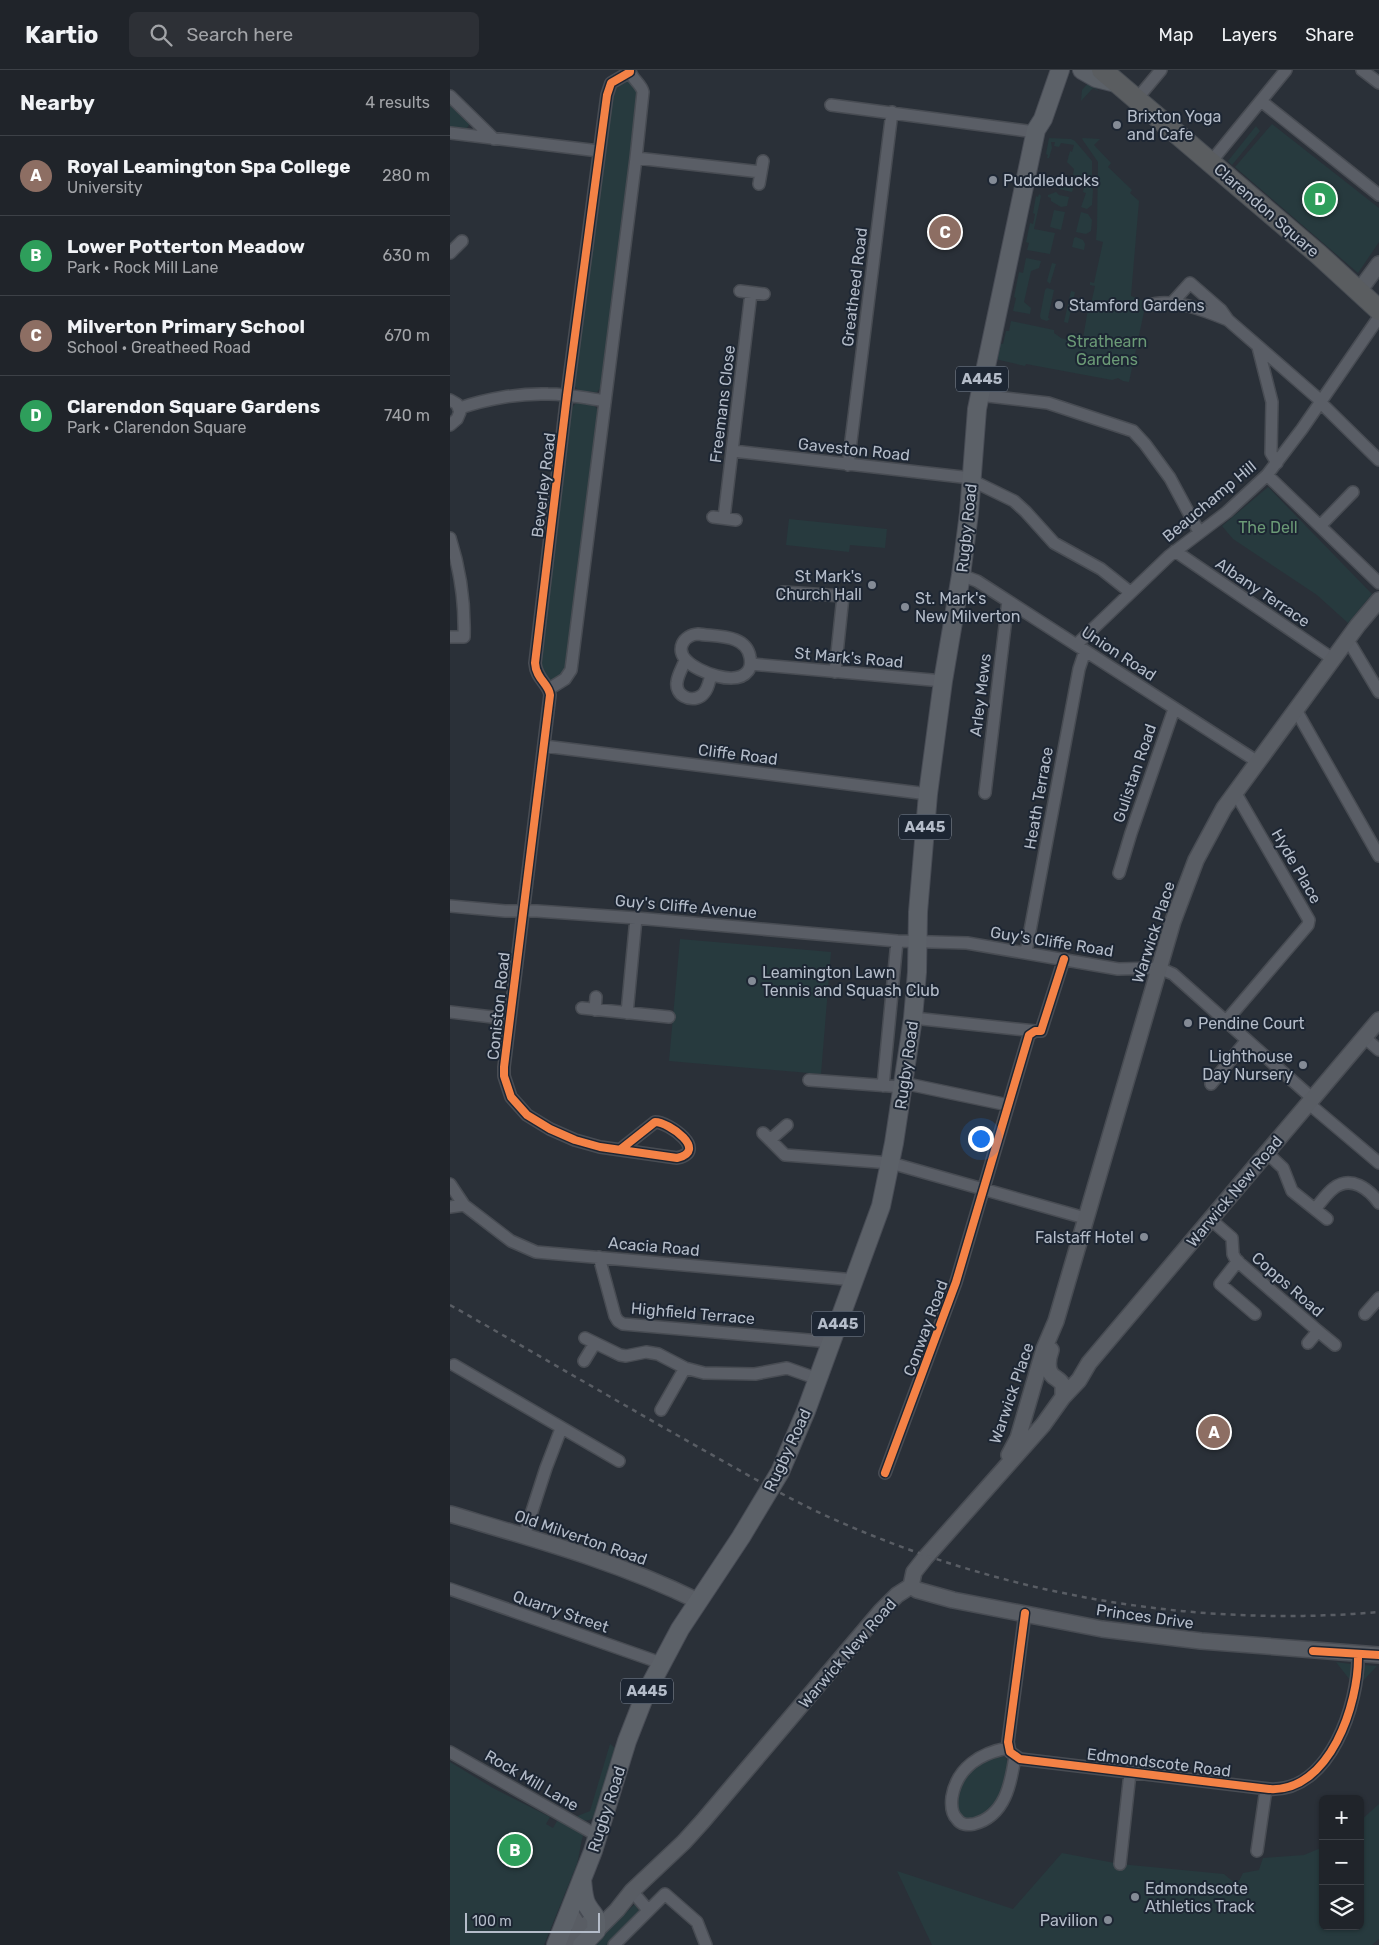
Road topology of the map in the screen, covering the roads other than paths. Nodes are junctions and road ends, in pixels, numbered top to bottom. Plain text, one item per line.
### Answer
1 (1049, 70) edge
2 (1060, 70) edge
3 (1082, 70) edge
4 (1161, 70) edge
5 (1286, 70) edge
6 (1362, 70) edge
7 (630, 71) edge
8 (1105, 73) edge
9 (1379, 83) edge
10 (450, 96) edge
11 (1136, 100) junction
12 (1261, 101) junction
13 (831, 105) dead end
14 (892, 112) junction
15 (1036, 131) junction
16 (450, 134) edge
17 (494, 139) junction
18 (599, 151) junction
19 (636, 158) junction
20 (1210, 163) junction
21 (759, 184) dead end
22 (1379, 195) edge
23 (462, 241) dead end
24 (450, 253) edge
25 (1379, 264) edge
26 (740, 291) dead end
27 (1359, 291) junction
28 (751, 293) junction
29 (764, 294) dead end
30 (1171, 304) junction
31 (1149, 305) dead end
32 (1379, 310) edge
33 (1379, 317) edge
34 (1228, 320) junction
35 (1258, 347) junction
36 (567, 395) junction
37 (979, 395) junction
38 (450, 400) edge
39 (605, 401) junction
40 (1320, 402) junction
41 (460, 408) junction
42 (450, 425) edge
43 (733, 451) junction
44 (1379, 460) edge
45 (1278, 462) junction
46 (848, 465) junction
47 (1267, 475) junction
48 (971, 479) junction
49 (1353, 492) dead end
50 (736, 520) dead end
51 (1320, 526) junction
52 (1199, 532) junction
53 (450, 538) edge
54 (1175, 552) junction
55 (961, 575) junction
56 (1379, 583) edge
57 (783, 592) dead end
58 (1130, 592) junction
59 (1379, 600) edge
60 (1008, 601) junction
61 (450, 637) edge
62 (1348, 640) junction
63 (1080, 648) junction
64 (1334, 659) junction
65 (685, 660) junction
66 (751, 664) junction
67 (835, 672) junction
68 (711, 675) junction
69 (943, 681) junction
70 (549, 688) junction
71 (1379, 692) edge
72 (1174, 709) junction
73 (1296, 710) junction
74 (544, 746) junction
75 (1258, 762) junction
76 (1235, 792) junction
77 (985, 793) dead end
78 (928, 794) junction
79 (1379, 856) edge
80 (1119, 873) dead end
81 (450, 906) edge
82 (523, 911) junction
83 (636, 918) junction
84 (898, 941) junction
85 (919, 941) junction
86 (1026, 952) junction
87 (1064, 959) junction
88 (1159, 968) junction
89 (596, 997) dead end
90 (582, 1008) dead end
91 (595, 1010) junction
92 (627, 1013) junction
93 (451, 1016) edge
94 (669, 1017) dead end
95 (913, 1018) junction
96 (509, 1019) junction
97 (1379, 1020) edge
98 (1226, 1021) junction
99 (1035, 1031) junction
100 (1364, 1037) junction
101 (1246, 1040) junction
102 (1379, 1050) edge
103 (808, 1080) dead end
104 (1211, 1084) dead end
105 (903, 1085) junction
106 (883, 1086) junction
107 (1310, 1101) junction
108 (1008, 1105) junction
109 (787, 1125) dead end
110 (621, 1149) junction
111 (1267, 1153) junction
112 (891, 1163) junction
113 (1379, 1163) edge
114 (450, 1184) edge
115 (984, 1190) junction
116 (1379, 1203) edge
117 (464, 1205) junction
118 (450, 1207) edge
119 (1315, 1209) junction
120 (1086, 1218) junction
121 (1210, 1219) junction
122 (1327, 1219) dead end
123 (599, 1257) junction
124 (1238, 1261) junction
125 (855, 1280) junction
126 (1379, 1298) edge
127 (1255, 1314) dead end
128 (1365, 1314) dead end
129 (1056, 1321) junction
130 (1318, 1331) junction
131 (832, 1342) junction
132 (1308, 1343) dead end
133 (1335, 1345) dead end
134 (584, 1361) dead end
135 (1090, 1363) junction
136 (454, 1365) dead end
137 (685, 1368) junction
138 (1055, 1377) junction
139 (818, 1379) junction
140 (1033, 1388) junction
141 (1061, 1401) junction
142 (662, 1402) dead end
143 (562, 1429) junction
144 (602, 1466) dead end
145 (885, 1473) dead end
146 (997, 1476) junction
147 (450, 1514) edge
148 (524, 1536) junction
149 (911, 1586) junction
150 (450, 1589) edge
151 (698, 1601) junction
152 (1024, 1614) junction
153 (1358, 1655) junction
154 (1379, 1655) edge
155 (661, 1663) junction
156 (450, 1752) edge
157 (1012, 1752) junction
158 (1130, 1773) junction
159 (1266, 1789) junction
160 (598, 1836) junction
161 (1257, 1851) dead end
162 (1120, 1864) dead end
163 (582, 1880) junction
164 (632, 1891) junction
165 (648, 1910) junction
166 (569, 1912) junction
167 (589, 1930) edge
168 (556, 1945) edge
169 (568, 1945) edge
170 (614, 1945) edge
171 (706, 1945) edge

1 - 15 main road, Rugby Road / A445
2 - 15 main road, Rugby Road / A445
3 - 8 main road
4 - 11 street
5 - 12 street, Clarendon Square
6 - 9 street
7 - 18 street, Beverley Road
7 - 19 street, Beverley Road
8 - 11 highway
10 - 17 street
11 - 20 highway
12 - 20 street, Clarendon Square
12 - 22 street
13 - 14 street
14 - 15 street
14 - 46 street, Greatheed Road
15 - 37 main road, Rugby Road / A445
16 - 17 street
17 - 18 street
18 - 36 street, Beverley Road
19 - 21 street
19 - 39 street, Beverley Road
20 - 27 highway, Clarendon Square
23 - 24 street
25 - 27 main road
26 - 28 street
27 - 32 highway, Clarendon Square
28 - 29 street
28 - 43 street, Freemans Close
30 - 31 street
30 - 34 street
30 - 34 street
33 - 40 street, Beauchamp Hill
34 - 35 street
35 - 40 street
35 - 45 street
36 - 39 street
36 - 41 street
36 - 70 street, Beverley Road
37 - 48 main road, Rugby Road / A445
37 - 52 street
38 - 41 street
39 - 70 street, Beverley Road
40 - 44 street
40 - 45 street, Beauchamp Hill
41 - 42 street
43 - 46 street, Gaveston Road
43 - 50 street, Freemans Close
45 - 47 street, Beauchamp Hill
46 - 48 street, Gaveston Road
47 - 51 street
47 - 52 street, Beauchamp Hill
48 - 55 main road, Rugby Road / A445
48 - 58 street, Gaveston Road
49 - 51 street
51 - 56 street
52 - 54 street, Beauchamp Hill
53 - 61 street
54 - 58 street, Beauchamp Hill
54 - 64 street, Albany Terrace
55 - 60 street, Union Road
55 - 69 main road, Rugby Road / A445
57 - 67 street
58 - 63 street, Beauchamp Hill
59 - 62 main road, Warwick Place
60 - 63 street, Union Road
60 - 77 street, Arley Mews
62 - 64 main road, Warwick Place
62 - 71 street
63 - 72 street, Union Road
63 - 86 street, Heath Terrace
64 - 73 main road, Warwick Place
65 - 66 street
65 - 68 street
65 - 68 street
66 - 67 street, St Mark's Road
66 - 68 street
67 - 69 street, St Mark's Road
69 - 78 main road, Rugby Road / A445
70 - 74 street
72 - 75 street, Union Road
72 - 80 street, Gulistan Road
73 - 75 main road, Warwick Place
73 - 79 street
74 - 78 street, Cliffe Road
74 - 82 street
75 - 76 main road, Warwick Place
76 - 88 main road, Warwick Place
76 - 98 street, Hyde Place
78 - 85 main road, Rugby Road / A445
81 - 82 street, Guy's Cliffe Avenue
82 - 83 street, Guy's Cliffe Avenue
82 - 96 street, Coniston Road
83 - 84 street, Guy's Cliffe Avenue
83 - 92 street
84 - 85 street, Guy's Cliffe Avenue
84 - 106 street
85 - 86 street, Guy's Cliffe Road
85 - 95 main road, Rugby Road / A445
86 - 87 street, Guy's Cliffe Road
87 - 88 street, Guy's Cliffe Road
87 - 99 street, Conway Road
88 - 98 street
88 - 120 main road, Warwick Place
89 - 91 street
90 - 91 street
91 - 92 street
92 - 94 street
93 - 96 street
95 - 99 street
95 - 105 main road, Rugby Road / A445
96 - 110 street, Coniston Road
97 - 100 main road, Warwick New Road
98 - 101 street
99 - 108 street, Conway Road
100 - 102 street
100 - 107 main road, Warwick New Road
101 - 104 street
101 - 107 street
103 - 106 street
105 - 106 street
105 - 108 street
105 - 112 main road, Rugby Road / A445
107 - 111 main road, Warwick New Road
107 - 113 street
108 - 115 street, Conway Road
109 - 112 street
110 - 110 street, Coniston Road
111 - 119 street
111 - 121 main road, Warwick New Road
112 - 115 street
112 - 125 main road, Rugby Road / A445
114 - 117 street, Acacia Road
115 - 120 street
115 - 145 street, Conway Road
116 - 119 street
117 - 118 street
117 - 123 street, Acacia Road
119 - 122 street
120 - 129 main road, Warwick Place
121 - 124 street, Copps Road
121 - 135 main road, Warwick New Road
123 - 125 street, Acacia Road
123 - 131 street, Highfield Terrace
124 - 127 street, Copps Road
124 - 130 street, Copps Road
125 - 131 main road, Rugby Road / A445
126 - 128 street
129 - 138 main road, Warwick Place
129 - 140 main road, Warwick Place
130 - 132 street, Copps Road
130 - 133 street, Copps Road
131 - 139 main road, Rugby Road / A445
134 - 137 street
135 - 138 main road, Warwick New Road
135 - 141 main road, Warwick New Road
136 - 143 street
137 - 139 street
137 - 142 street
138 - 140 main road, Warwick New Road
138 - 141 main road, Warwick Place
139 - 151 main road, Rugby Road / A445
140 - 141 main road
140 - 146 main road, Warwick Place
141 - 146 main road, Warwick New Road
143 - 144 street
143 - 148 street
146 - 149 main road, Warwick New Road
147 - 148 main road, Old Milverton Road
148 - 151 main road, Old Milverton Road
149 - 152 main road, Princes Drive
149 - 164 main road, Warwick New Road
150 - 155 street, Quarry Street
151 - 155 main road, Rugby Road / A445
152 - 153 main road, Princes Drive
152 - 157 street, Edmondscote Road
153 - 154 main road, Princes Drive
153 - 159 street, Edmondscote Road
155 - 160 main road, Rugby Road / A445
156 - 160 street, Rock Mill Lane
157 - 157 street, Edmondscote Road
157 - 158 street, Edmondscote Road
158 - 159 street, Edmondscote Road
158 - 162 street
159 - 161 street
160 - 163 main road, Rugby Road / A445
163 - 166 main road, Rugby Road / A445
163 - 167 main road
164 - 165 street
164 - 167 main road, Warwick New Road
165 - 170 street
165 - 171 street
166 - 167 main road
166 - 168 main road, Rugby Road / A445
167 - 169 main road, Warwick New Road

